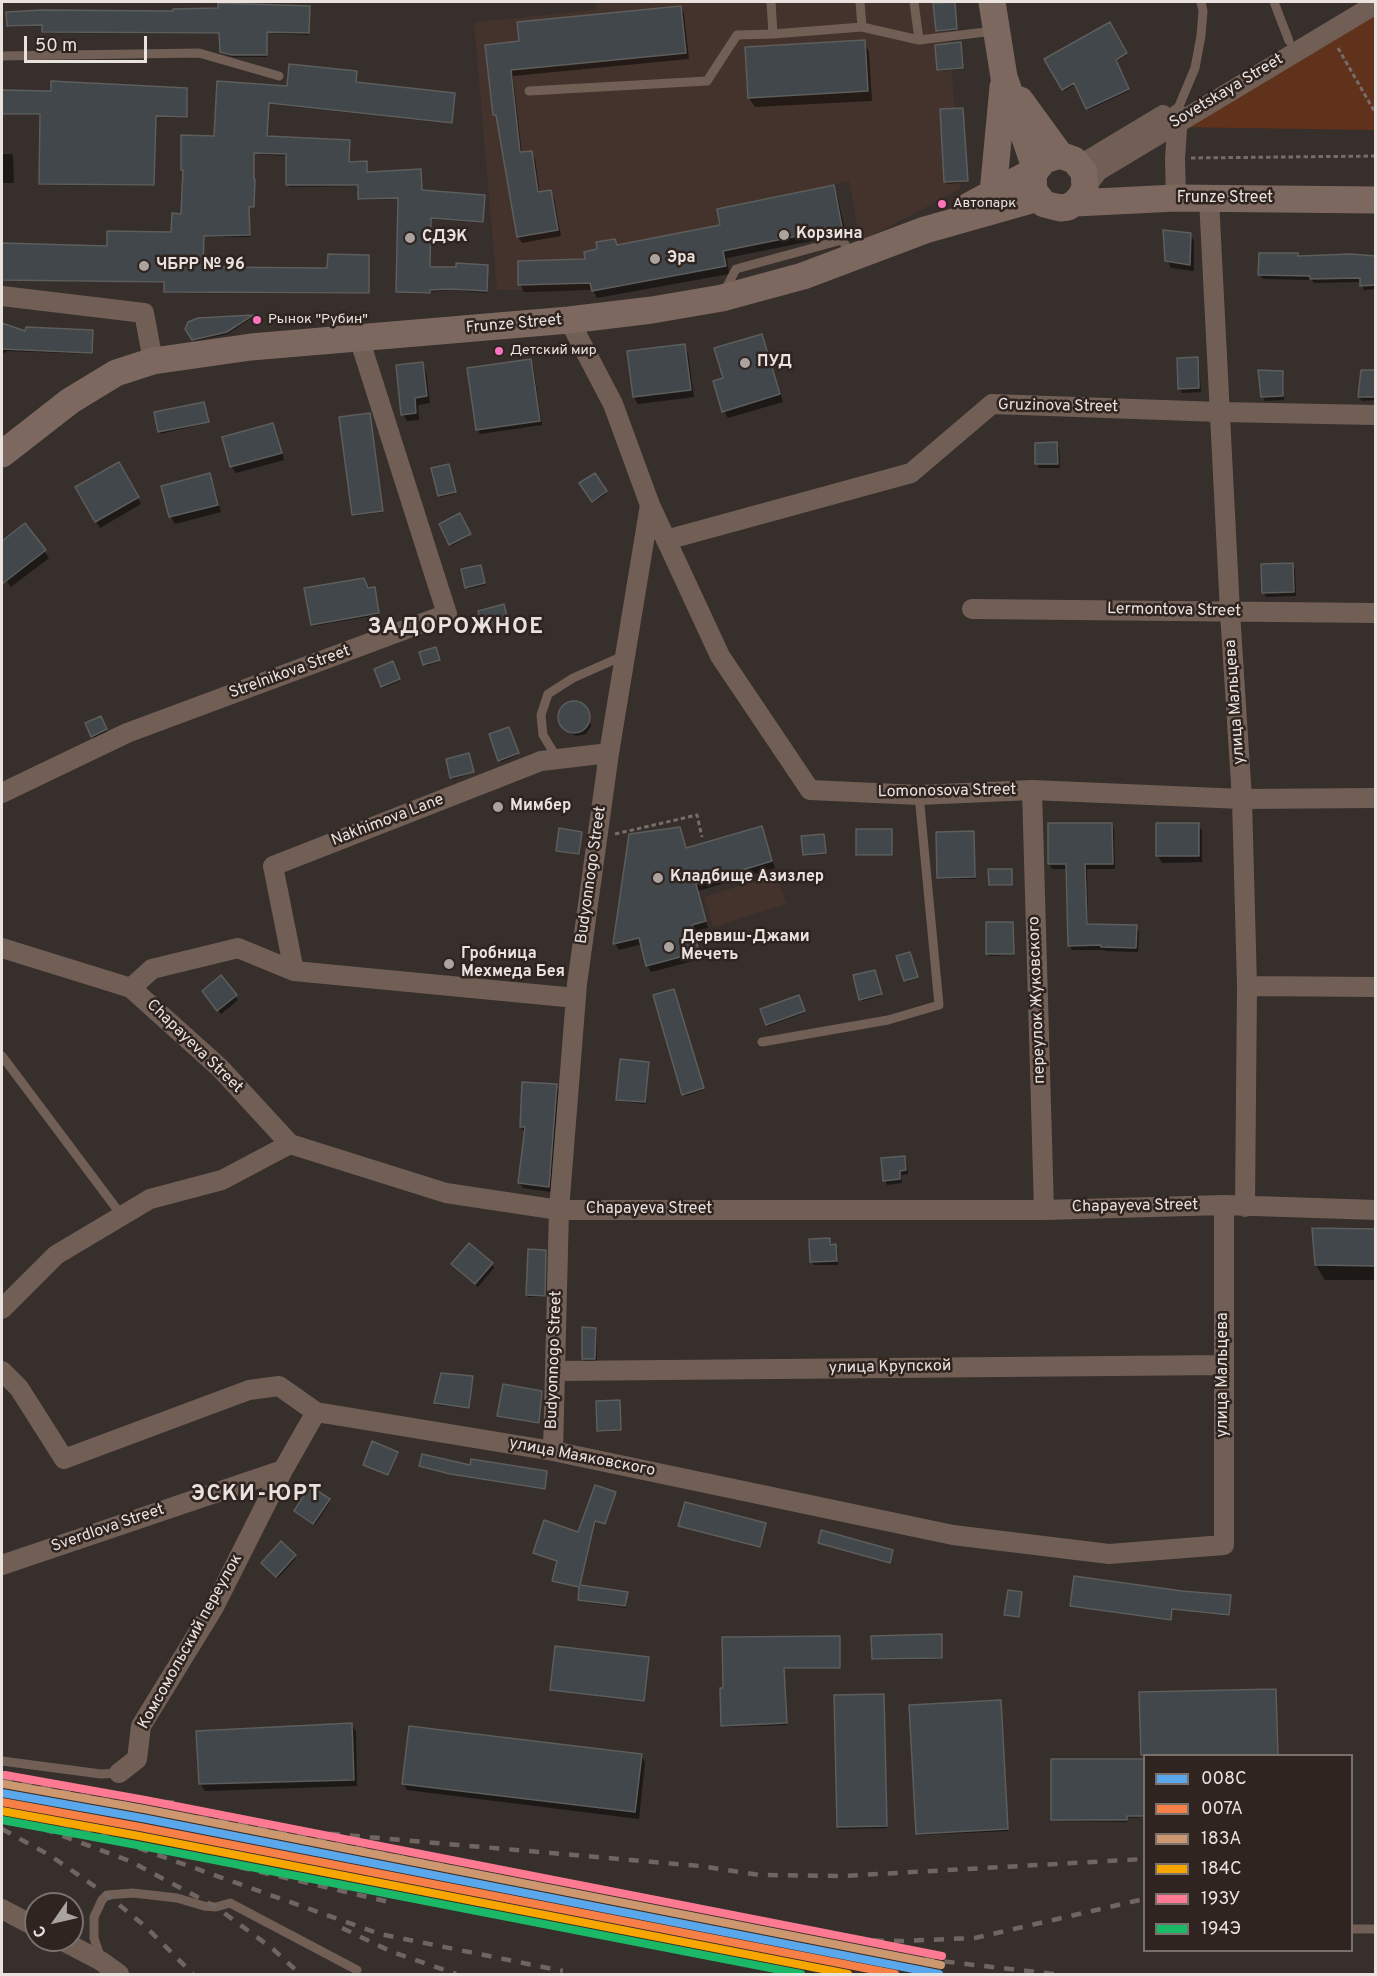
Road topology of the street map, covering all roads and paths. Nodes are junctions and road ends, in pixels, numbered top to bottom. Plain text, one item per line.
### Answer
1 (771, 2) edge
2 (860, 2) edge
3 (914, 2) edge
4 (992, 2) edge
5 (1201, 2) edge
6 (1274, 2) edge
7 (1354, 2) edge
8 (1376, 4) edge
9 (862, 27) junction
10 (997, 31) junction
11 (1328, 31) junction
12 (773, 34) junction
13 (919, 40) junction
14 (1288, 41) junction
15 (2, 56) edge
16 (279, 76) dead end
17 (1004, 77) junction
18 (529, 91) dead end
19 (1178, 114) junction
20 (1376, 114) edge
21 (1376, 156) edge
22 (1175, 159) junction
23 (1036, 170) junction
24 (1077, 178) junction
25 (993, 193) junction
26 (1038, 198) junction
27 (1176, 198) junction
28 (1209, 199) junction
29 (1376, 200) edge
30 (925, 230) junction
31 (2, 296) edge
32 (569, 320) junction
33 (358, 338) junction
34 (153, 361) junction
35 (1220, 412) junction
36 (1376, 415) edge
37 (2, 454) edge
38 (650, 505) junction
39 (666, 540) junction
40 (972, 609) dead end
41 (1230, 612) junction
42 (1376, 613) edge
43 (626, 655) junction
44 (609, 753) junction
45 (558, 759) junction
46 (1032, 790) junction
47 (2, 793) edge
48 (919, 795) junction
49 (1376, 798) edge
50 (1242, 799) junction
51 (598, 837) junction
52 (702, 837) dead end
53 (2, 948) edge
54 (294, 971) junction
55 (1247, 986) junction
56 (131, 987) junction
57 (1376, 987) edge
58 (576, 998) junction
59 (762, 1042) dead end
60 (2, 1056) edge
61 (290, 1144) junction
62 (1224, 1205) junction
63 (1245, 1207) junction
64 (1044, 1209) junction
65 (559, 1210) junction
66 (1376, 1210) edge
67 (123, 1216) junction
68 (2, 1309) edge
69 (1224, 1365) junction
70 (2, 1371) edge
71 (555, 1371) junction
72 (316, 1412) junction
73 (553, 1451) junction
74 (283, 1470) junction
75 (1224, 1545) joint
76 (2, 1565) edge
77 (2, 1761) edge
78 (119, 1773) joint
79 (2, 1909) edge
80 (24, 1921) edge
81 (1353, 1929) edge
82 (1376, 1929) edge
83 (84, 1952) edge
84 (102, 1961) junction
85 (357, 1970) dead end
86 (119, 1974) edge

1 - 12 lane
2 - 9 lane
3 - 13 lane
4 - 10 main road
5 - 19 lane
6 - 14 lane
7 - 14 street
8 - 11 street, Sovetskaya Street
9 - 12 lane
9 - 13 lane
10 - 13 lane
10 - 17 main road
11 - 19 street, Sovetskaya Street
11 - 20 path
12 - 18 lane
14 - 19 street
15 - 16 lane
17 - 23 main road
17 - 24 main road
17 - 25 main road
19 - 22 street
19 - 24 street, Sovetskaya Street
21 - 22 path
22 - 27 street
23 - 24 main road
23 - 25 main road
23 - 26 main road
24 - 26 main road, Frunze Street
24 - 27 main road, Frunze Street
25 - 30 main road
26 - 30 main road, Frunze Street
27 - 28 main road, Frunze Street
28 - 29 main road, Frunze Street
28 - 35 street, улица Мальцева
30 - 32 main road, Frunze Street
31 - 34 street
32 - 33 main road, Frunze Street
32 - 38 street, Budyonnogo Street
33 - 34 main road, Frunze Street
33 - 47 street, Strelnikova Street
34 - 37 main road, Frunze Street
35 - 36 street, Gruzinova Street
35 - 39 street, Gruzinova Street
35 - 41 street, улица Мальцева
38 - 39 street, Lomonosova Street
38 - 43 street, Budyonnogo Street
39 - 48 street, Lomonosova Street
40 - 41 street, Lermontova Street
41 - 42 street, Lermontova Street
41 - 50 street, улица Мальцева
43 - 44 street, Budyonnogo Street
43 - 45 lane
44 - 45 street, Nakhimova Lane
44 - 51 street, Budyonnogo Street
45 - 54 street, Nakhimova Lane
46 - 48 street, Lomonosova Street
46 - 50 street, Lomonosova Street
46 - 64 street, переулок Жуковского
48 - 59 lane
49 - 50 street, Lomonosova Street
50 - 55 street, улица Мальцева
51 - 52 path
51 - 58 street, Budyonnogo Street
53 - 56 street, Chapayeva Street
54 - 56 street
54 - 58 street
55 - 57 street
55 - 63 street, улица Мальцева
56 - 61 street, Chapayeva Street
58 - 65 street, Budyonnogo Street
60 - 67 lane
61 - 65 street, Chapayeva Street
61 - 67 street
62 - 63 street, Chapayeva Street
62 - 64 street, Chapayeva Street
62 - 69 street, улица Мальцева
63 - 66 street, Chapayeva Street
64 - 65 street, Chapayeva Street
65 - 71 street, Budyonnogo Street
67 - 68 street
69 - 71 street, улица Крупской
69 - 75 street, улица Мальцева
70 - 72 street, улица Маяковского
71 - 73 street, Budyonnogo Street
72 - 73 street, улица Маяковского
72 - 74 street, Комсомольский переулок
73 - 75 street, улица Маяковского
74 - 76 street, Sverdlova Street
74 - 78 street, Комсомольский переулок
77 - 78 lane
79 - 80 street
81 - 82 lane
83 - 84 street
84 - 85 lane
84 - 86 street

